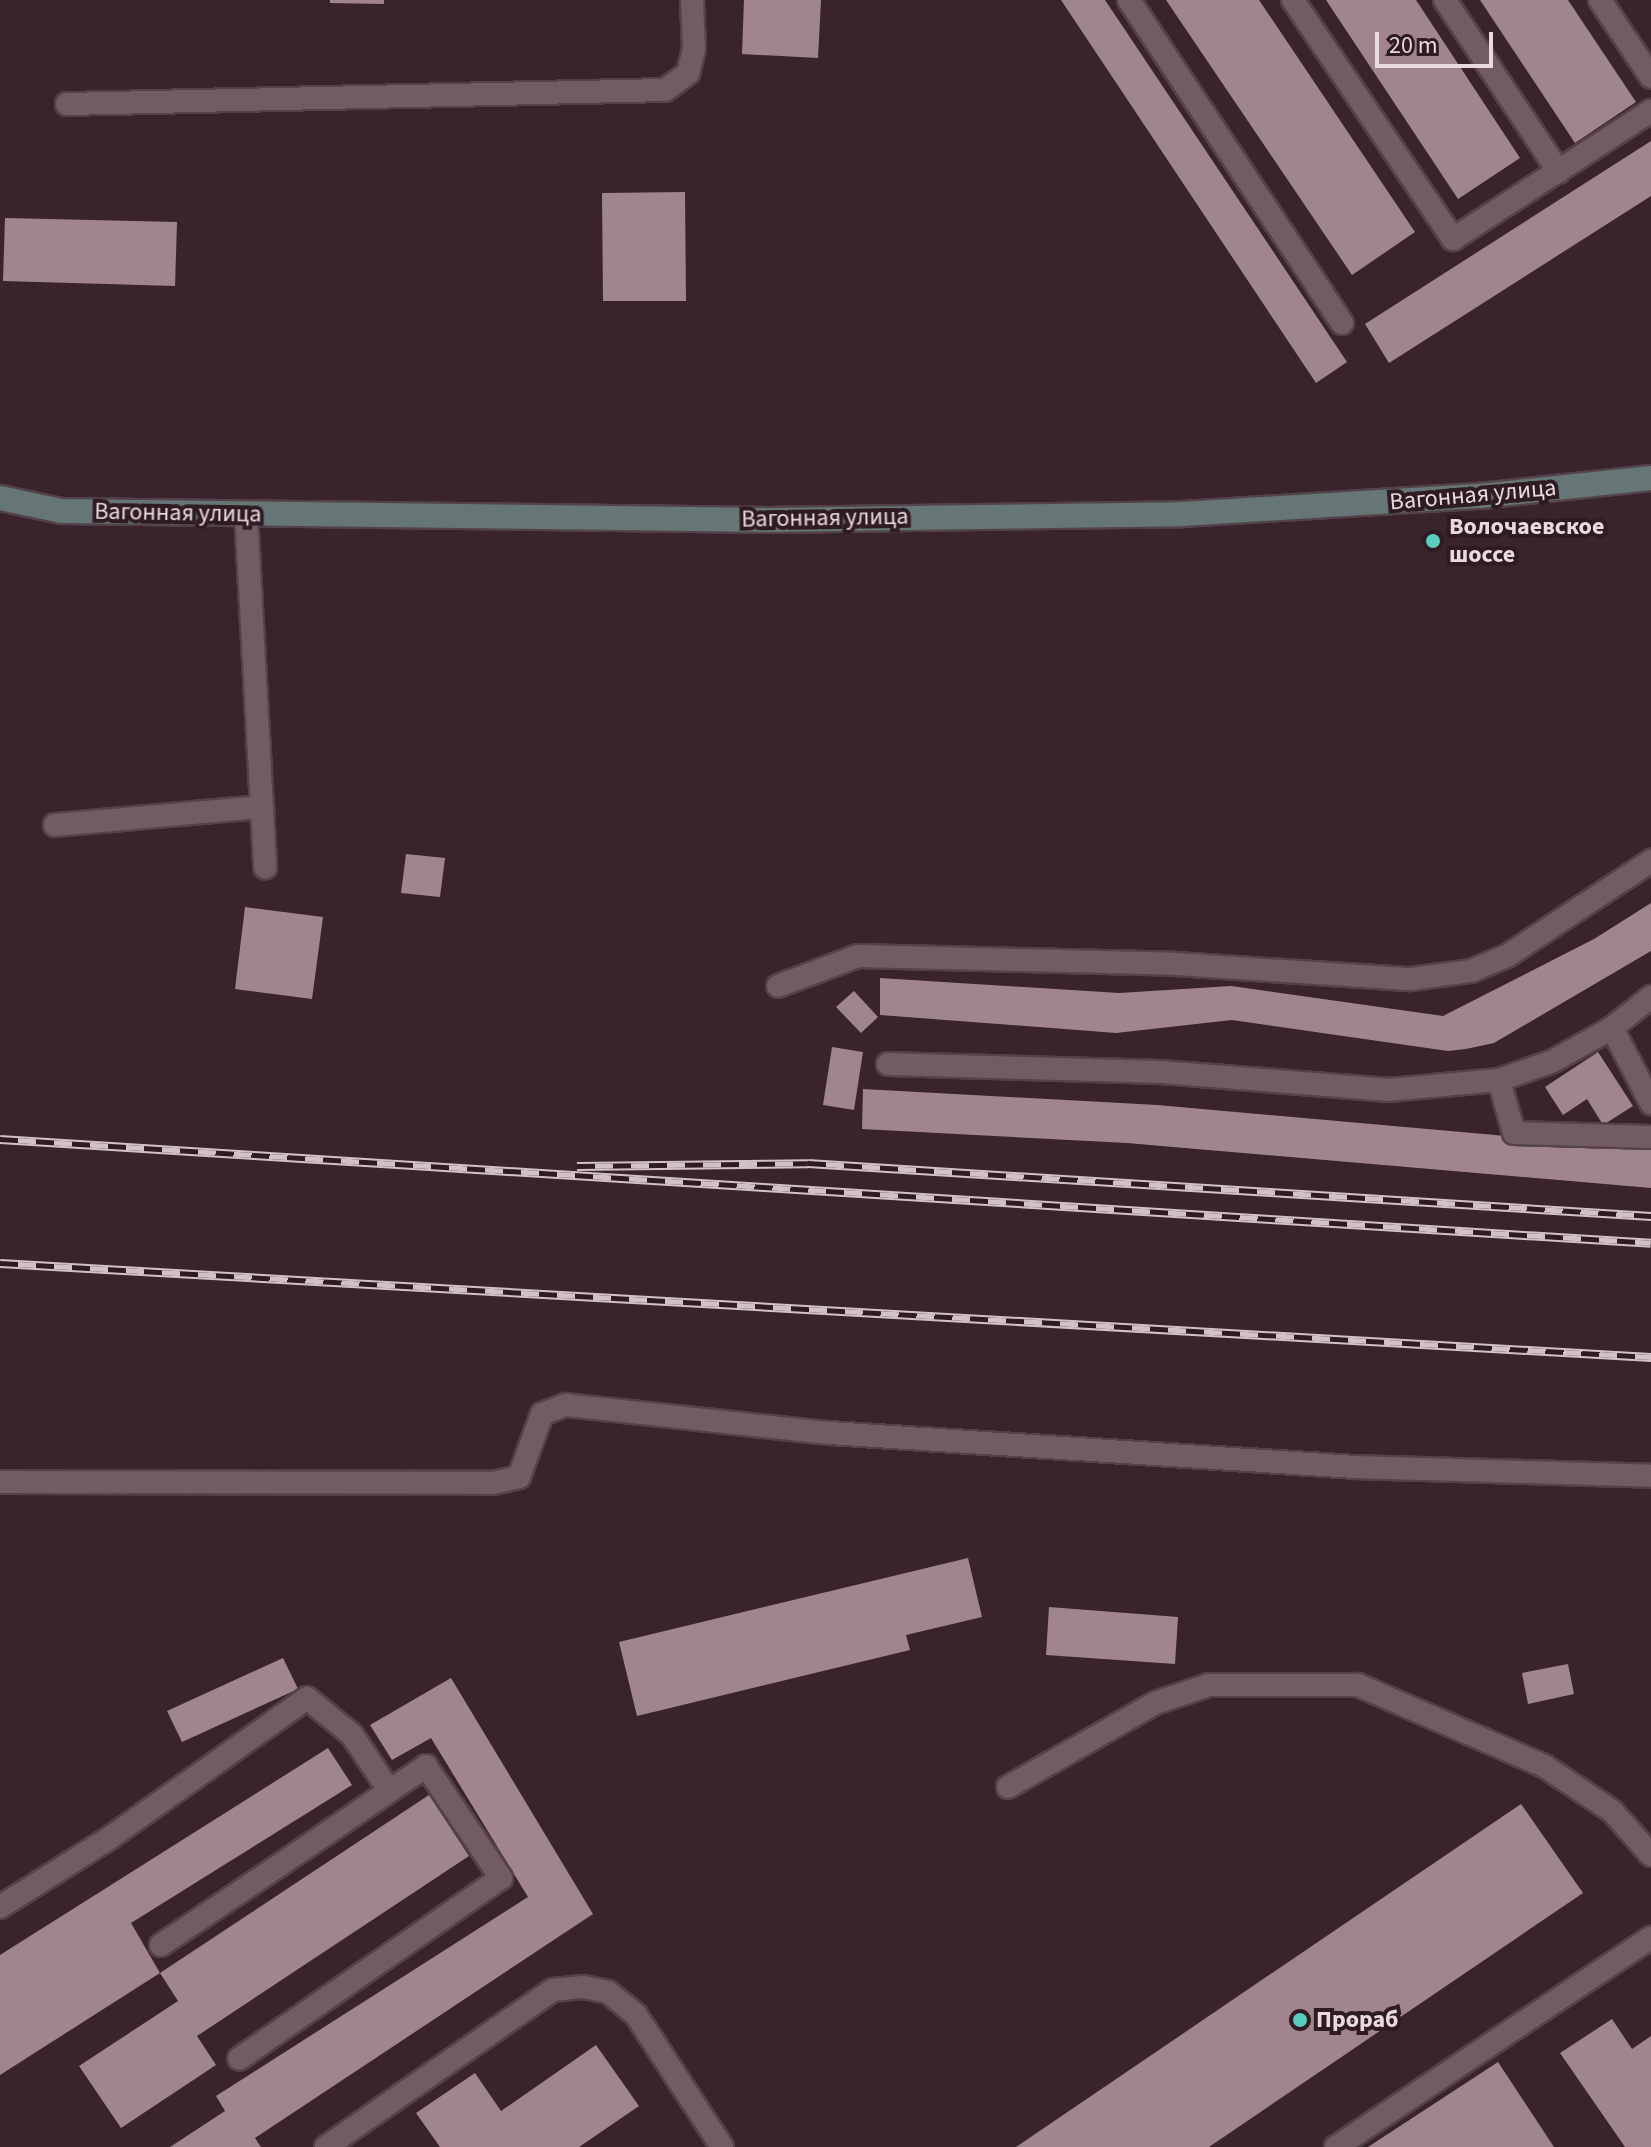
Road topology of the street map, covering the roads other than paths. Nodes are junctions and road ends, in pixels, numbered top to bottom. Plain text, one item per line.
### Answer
1 (692, 0) edge
2 (1129, 0) edge
3 (1293, 0) edge
4 (1445, 0) edge
5 (1600, 0) edge
6 (1651, 77) edge
7 (67, 104) dead end
8 (1651, 111) edge
9 (1559, 172) junction
10 (1342, 323) dead end
11 (1651, 478) edge
12 (0, 498) edge
13 (246, 513) junction
14 (262, 807) junction
15 (55, 825) dead end
16 (1651, 861) edge
17 (265, 867) dead end
18 (778, 986) dead end
19 (1651, 997) edge
20 (1612, 1028) junction
21 (888, 1064) dead end
22 (1499, 1080) junction
23 (1651, 1103) edge
24 (1651, 1137) edge
25 (1651, 1476) edge
26 (0, 1482) edge
27 (1008, 1787) dead end
28 (389, 1790) junction
29 (1651, 1855) edge
30 (0, 1907) edge
31 (1651, 1938) edge
32 (161, 1945) dead end
33 (239, 2059) dead end
34 (326, 2147) edge
35 (722, 2147) edge
36 (1336, 2147) edge

1 - 7 lane
2 - 10 lane
3 - 9 lane
4 - 9 lane
5 - 6 lane
8 - 9 lane
11 - 13 street, Вагонная улица
12 - 13 street, Вагонная улица
13 - 14 lane
14 - 15 lane
14 - 17 lane
16 - 18 lane
19 - 20 lane
20 - 22 lane
20 - 23 lane
21 - 22 lane
22 - 24 lane
25 - 26 lane
27 - 29 lane
28 - 30 lane
28 - 32 lane
28 - 33 lane
31 - 36 lane
34 - 35 lane

